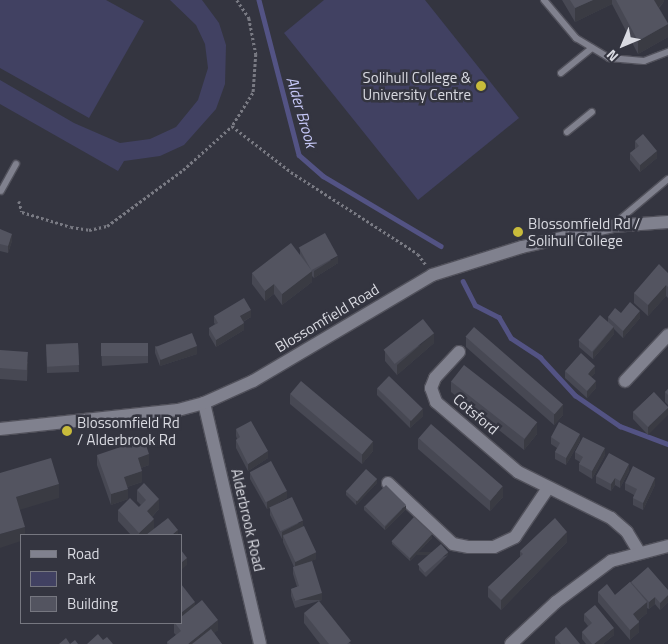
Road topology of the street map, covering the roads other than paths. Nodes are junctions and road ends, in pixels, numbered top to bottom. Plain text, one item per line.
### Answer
1 (544, 0) edge
2 (592, 48) junction
3 (668, 52) edge
4 (561, 73) dead end
5 (592, 112) dead end
6 (566, 132) dead end
7 (16, 164) dead end
8 (668, 179) edge
9 (1, 191) edge
10 (668, 222) edge
11 (612, 226) junction
12 (668, 336) edge
13 (459, 352) dead end
14 (625, 381) dead end
15 (204, 403) junction
16 (0, 429) edge
17 (388, 483) dead end
18 (548, 488) junction
19 (668, 546) edge
20 (639, 552) junction
21 (260, 644) edge
22 (510, 644) edge

1 - 2 lane
2 - 3 lane
2 - 4 lane
5 - 6 lane
7 - 9 lane
8 - 11 lane
10 - 11 street, Blossomfield Road
11 - 15 street, Blossomfield Road
12 - 14 street
13 - 18 street, Cotsford
15 - 16 street, Blossomfield Road
15 - 21 street, Alderbrook Road
17 - 18 street
18 - 20 street, Cotsford
19 - 20 street
20 - 22 street

